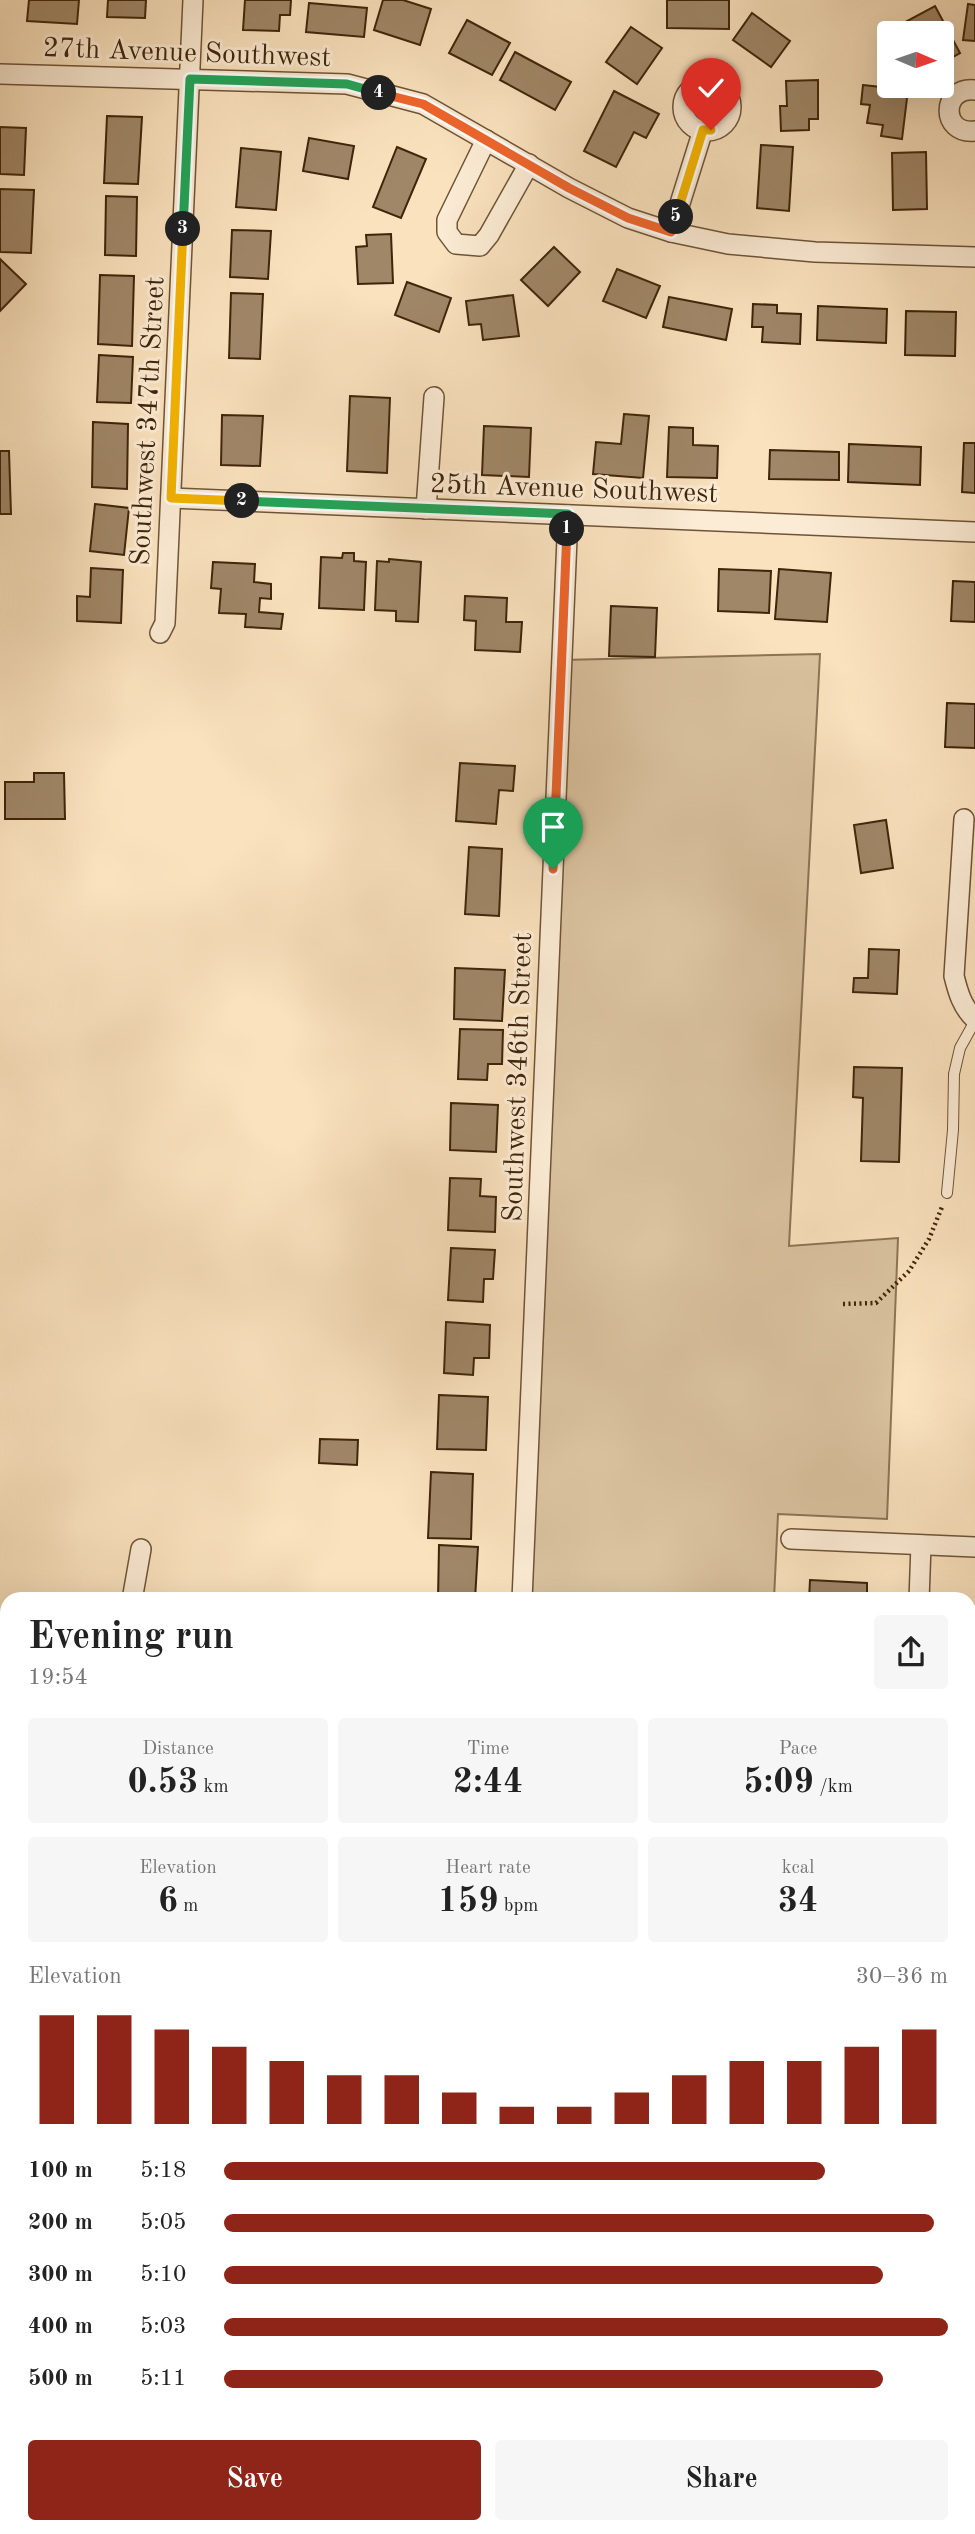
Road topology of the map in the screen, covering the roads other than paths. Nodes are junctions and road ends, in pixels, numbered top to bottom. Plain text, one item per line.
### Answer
1 (193, 0) edge
2 (0, 74) edge
3 (190, 79) junction
4 (975, 90) edge
5 (703, 130) dead end
6 (975, 131) edge
7 (486, 140) junction
8 (528, 164) junction
9 (671, 232) junction
10 (975, 257) edge
11 (435, 397) dead end
12 (171, 498) junction
13 (426, 509) junction
14 (568, 514) junction
15 (975, 532) edge
16 (160, 633) dead end
17 (964, 819) dead end
18 (972, 1017) edge
19 (947, 1193) road end
20 (791, 1539) dead end
21 (921, 1545) junction
22 (975, 1547) edge
23 (141, 1549) dead end
24 (133, 1592) edge
25 (522, 1592) edge
26 (919, 1592) edge

1 - 3 street, Southwest 347th Street
2 - 3 street, 27th Avenue Southwest
3 - 7 street, 27th Avenue Southwest
3 - 12 street, Southwest 347th Street
4 - 6 street
5 - 9 street
7 - 8 street, 27th Avenue Southwest
7 - 8 street
8 - 9 street, 27th Avenue Southwest
9 - 10 street, 27th Avenue Southwest
11 - 13 street
12 - 13 street, 25th Avenue Southwest
12 - 16 street, Southwest 347th Street
13 - 14 street, 25th Avenue Southwest
14 - 15 street, 25th Avenue Southwest
14 - 25 street, Southwest 346th Street
17 - 18 street
18 - 19 lane
20 - 21 street
21 - 22 street
21 - 26 street
23 - 24 street

